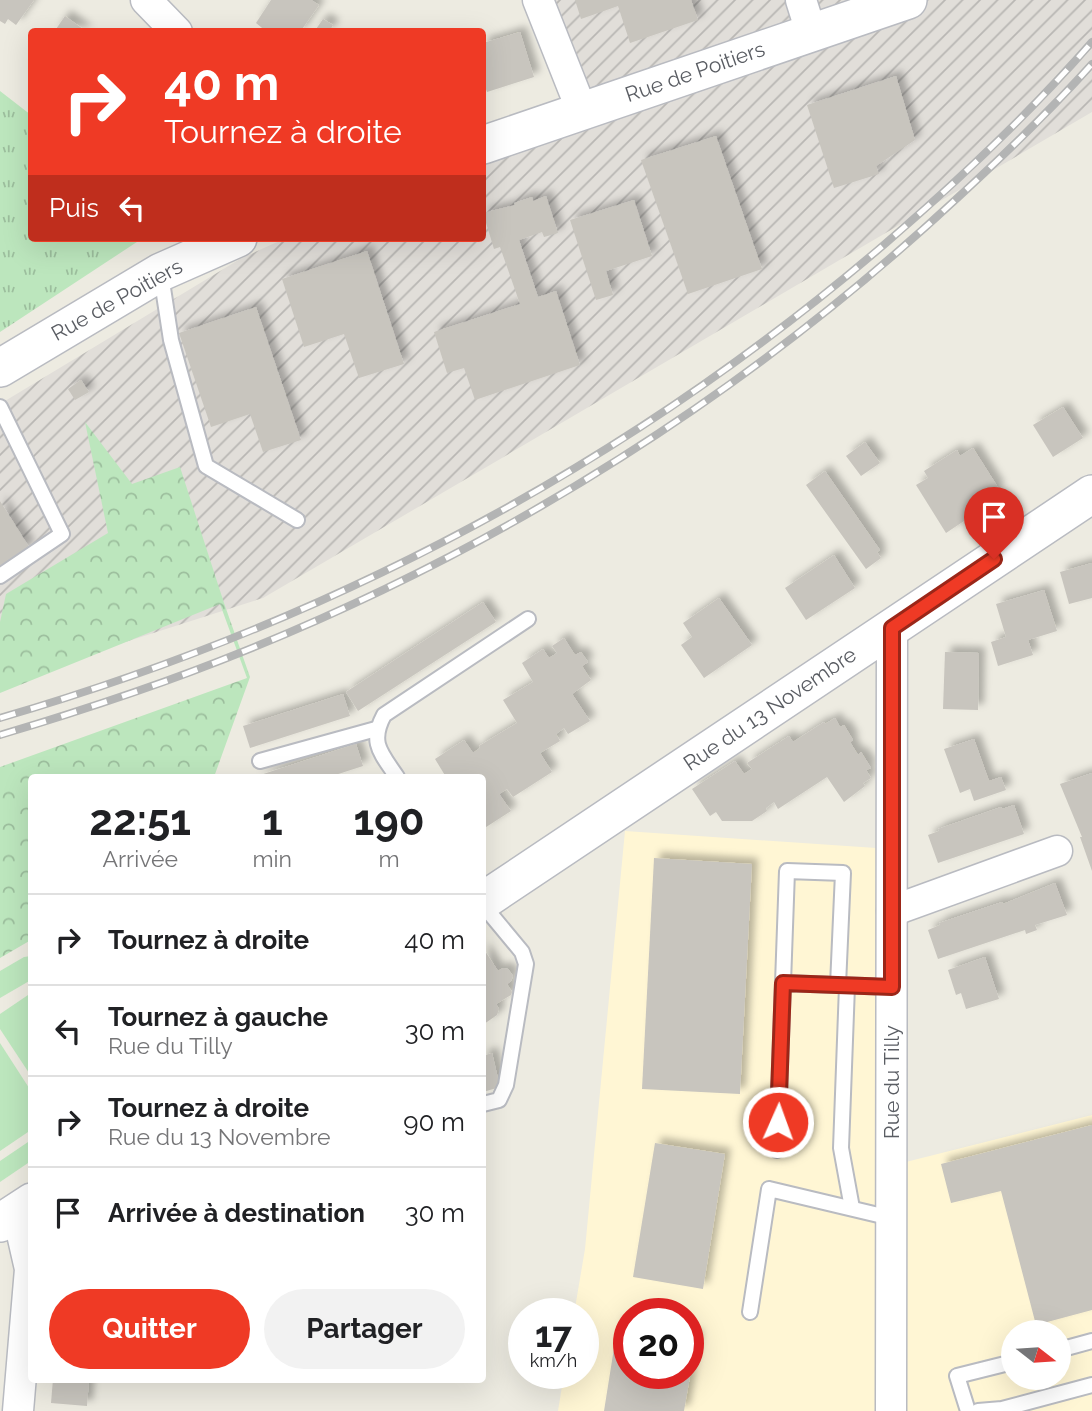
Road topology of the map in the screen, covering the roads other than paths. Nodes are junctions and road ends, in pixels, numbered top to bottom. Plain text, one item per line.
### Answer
1 (146, 0) edge
2 (538, 0) edge
3 (908, 0) edge
4 (806, 16) edge
5 (173, 28) edge
6 (582, 111) junction
7 (486, 144) edge
8 (229, 242) edge
9 (161, 272) junction
10 (0, 368) edge
11 (0, 407) edge
12 (1092, 494) edge
13 (297, 520) dead end
14 (0, 576) edge
15 (528, 619) dead end
16 (892, 628) junction
17 (376, 729) junction
18 (260, 761) dead end
19 (395, 774) edge
20 (1057, 851) dead end
21 (486, 901) edge
22 (486, 907) edge
23 (892, 911) junction
24 (783, 983) junction
25 (843, 985) junction
26 (892, 987) junction
27 (486, 1103) edge
28 (777, 1150) dead end
29 (852, 1208) junction
30 (16, 1212) edge
31 (891, 1218) junction
32 (28, 1261) edge
33 (28, 1293) edge
34 (750, 1312) dead end
35 (1092, 1341) edge
36 (1071, 1347) edge
37 (1001, 1365) edge
38 (1092, 1385) edge
39 (18, 1411) edge
40 (891, 1411) edge
41 (968, 1411) edge
42 (978, 1411) edge

1 - 5 street
2 - 6 street
3 - 4 street, Rue de Poitiers
4 - 6 street, Rue de Poitiers
6 - 7 street, Rue de Poitiers
8 - 9 street, Rue de Poitiers
9 - 10 street, Rue de Poitiers
9 - 13 lane
11 - 14 lane
12 - 16 street, Rue du 13 Novembre
15 - 17 lane
16 - 21 street, Rue du 13 Novembre
16 - 23 street, Rue du Tilly
17 - 18 lane
17 - 19 lane
20 - 23 street
22 - 27 lane
23 - 26 street, Rue du Tilly
24 - 25 lane
24 - 25 lane
24 - 28 lane
25 - 26 lane
25 - 29 lane
26 - 31 street, Rue du Tilly
29 - 31 lane
29 - 34 lane
30 - 32 street
31 - 40 street, Rue du Tilly
33 - 39 street
35 - 36 lane
37 - 41 lane
38 - 42 lane

